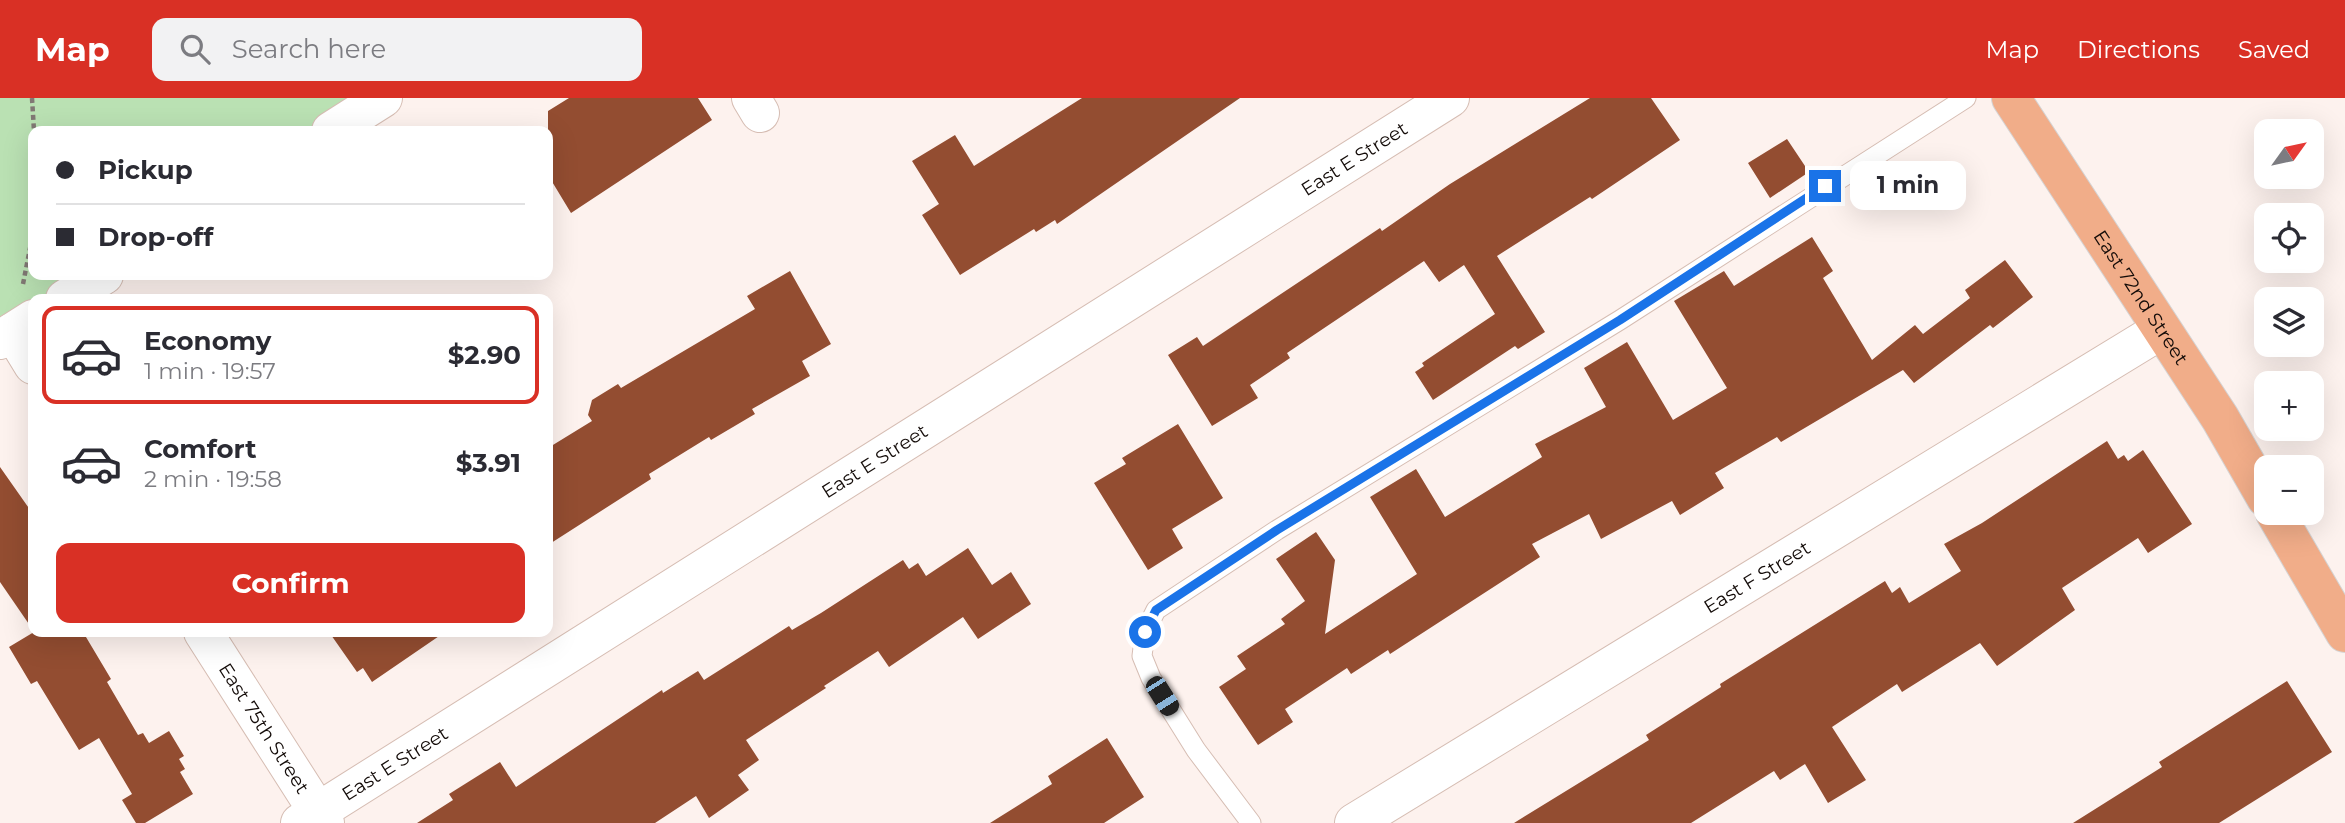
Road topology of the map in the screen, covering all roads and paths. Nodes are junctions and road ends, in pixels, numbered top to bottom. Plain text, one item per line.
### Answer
1 (32, 98) edge
2 (383, 98) edge
3 (1450, 98) edge
4 (1966, 98) edge
5 (2011, 98) edge
6 (34, 126) edge
7 (339, 126) edge
8 (96, 280) edge
9 (73, 294) edge
10 (2161, 330) junction
11 (15, 331) edge
12 (28, 356) edge
13 (2254, 477) edge
14 (2282, 525) edge
15 (2345, 633) edge
16 (206, 637) edge
17 (314, 819) edge
18 (1251, 823) edge
19 (1354, 823) edge

1 - 6 path
2 - 7 street
3 - 17 street, East E Street
4 - 18 lane
5 - 10 main road, East 72nd Street
8 - 9 street
10 - 13 main road, East 72nd Street
10 - 19 street, East F Street
11 - 12 street
14 - 15 main road
16 - 17 street, East 75th Street

